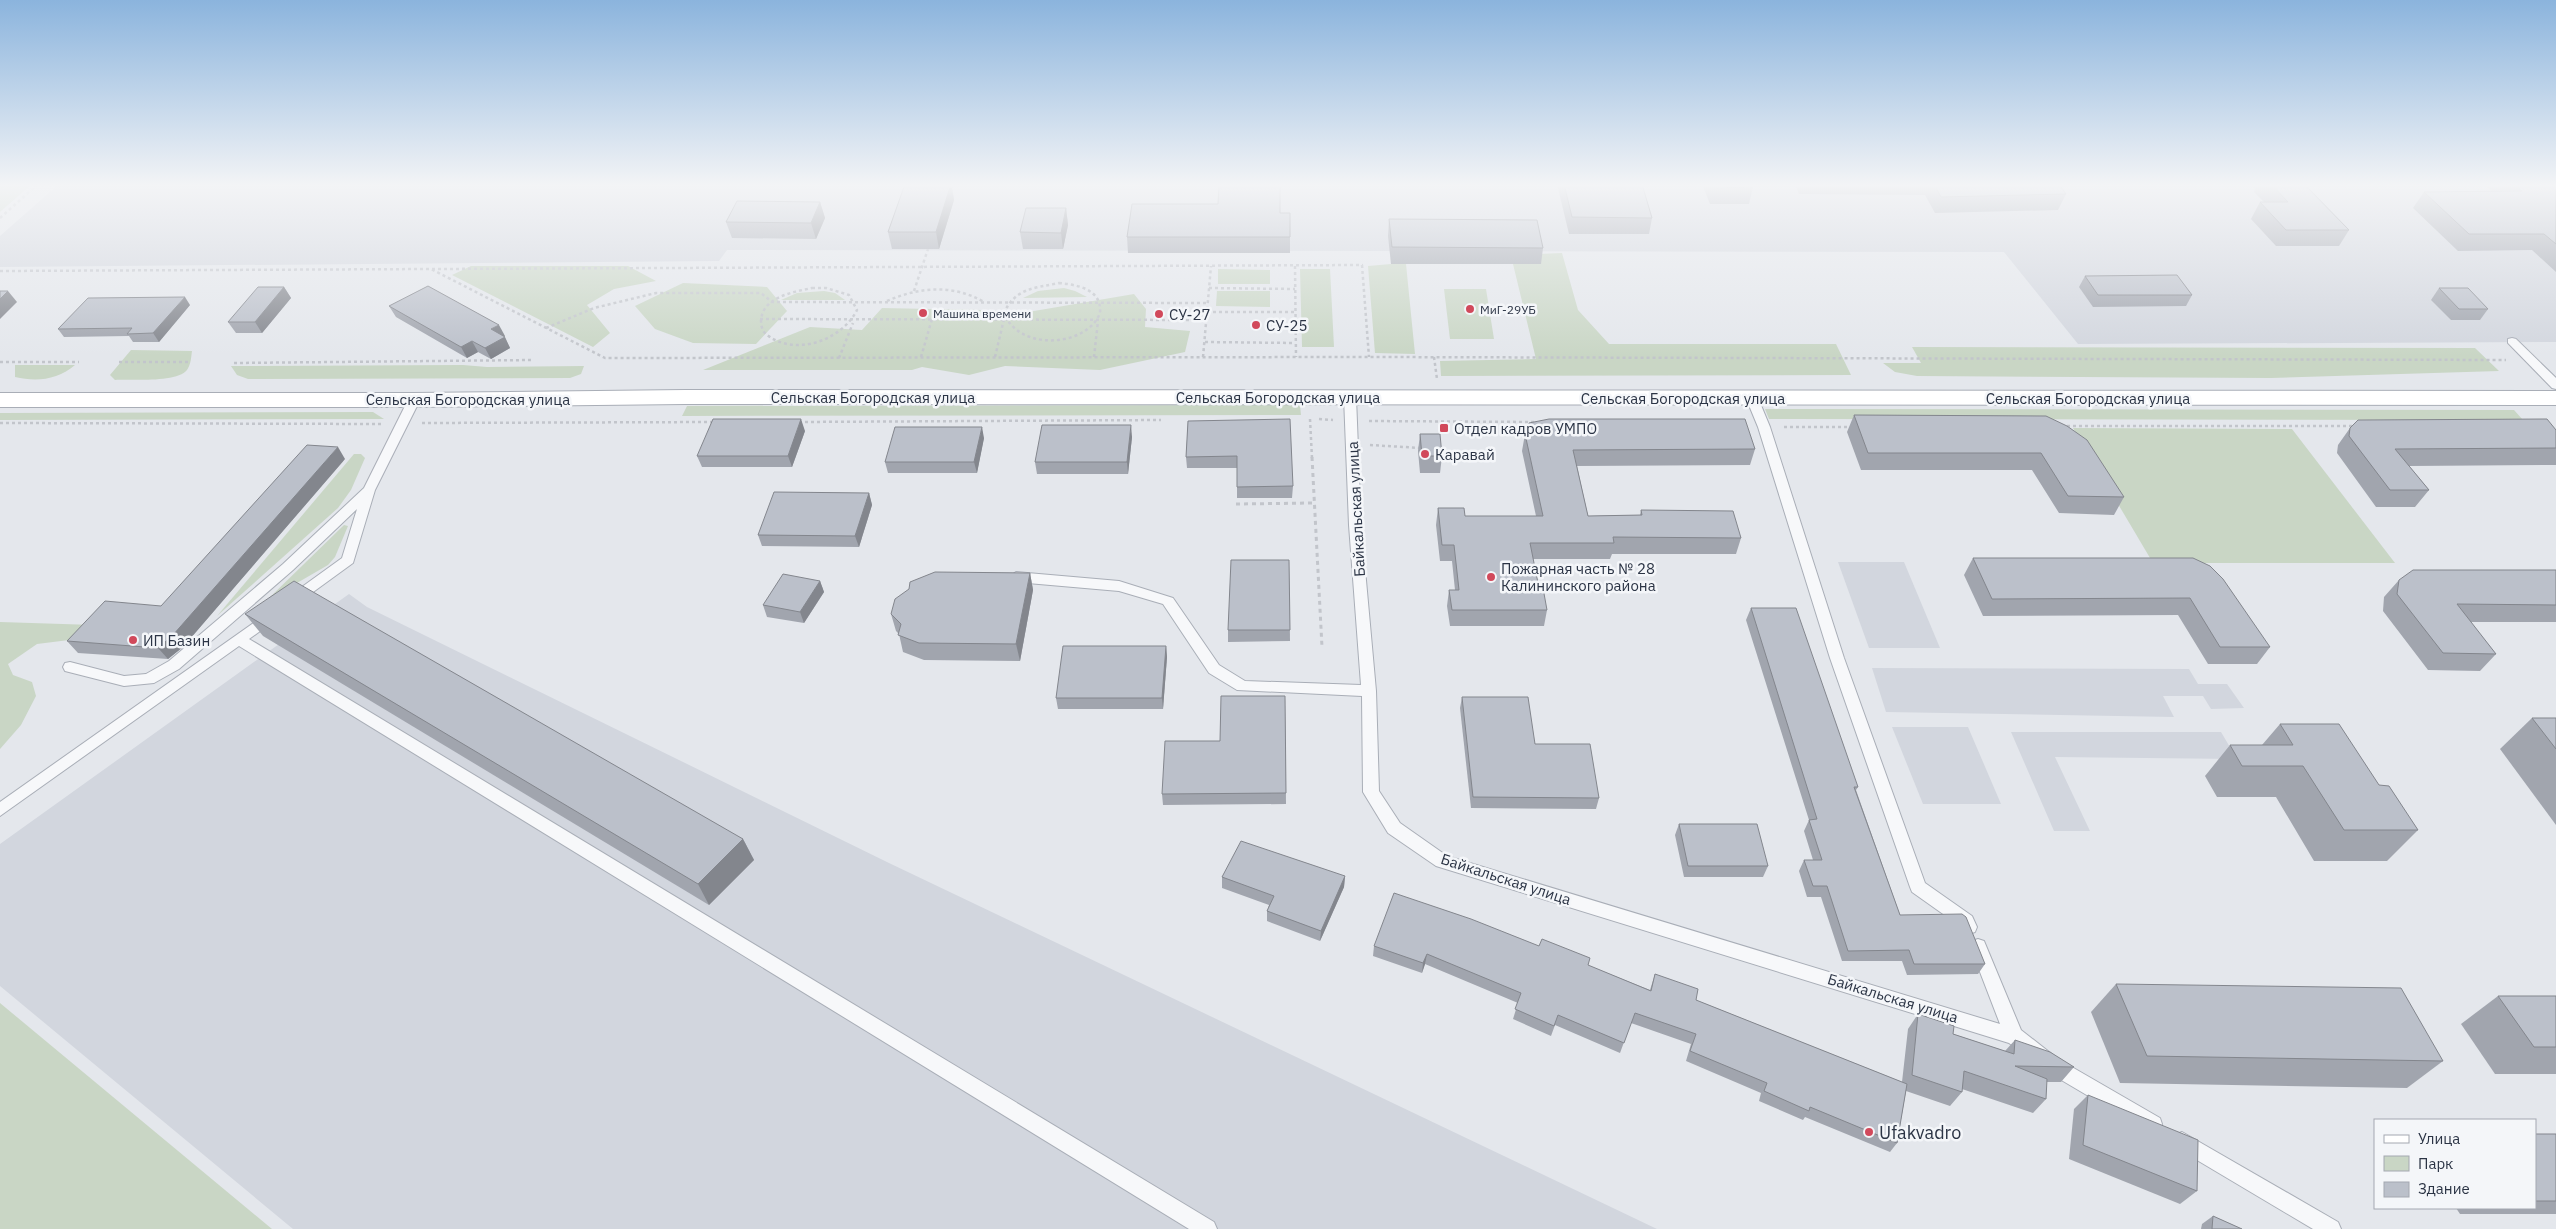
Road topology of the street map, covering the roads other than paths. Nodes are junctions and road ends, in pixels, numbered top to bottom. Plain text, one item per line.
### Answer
1 (2512, 341) dead end
2 (2556, 385) edge
3 (1350, 397) junction
4 (1752, 398) junction
5 (2556, 398) edge
6 (0, 400) edge
7 (414, 400) junction
8 (369, 490) junction
9 (1016, 577) edge
10 (238, 639) junction
11 (70, 667) dead end
12 (1369, 691) junction
13 (0, 810) edge
14 (2014, 1036) junction
15 (1207, 1229) edge
16 (2331, 1229) edge

1 - 2 lane
3 - 4 main road, Сельская Богородская улица
3 - 7 main road, Сельская Богородская улица
3 - 12 lane, Байкальская улица
4 - 5 main road, Сельская Богородская улица
4 - 14 lane
6 - 7 main road, Сельская Богородская улица
7 - 8 lane
8 - 10 lane
8 - 11 lane
9 - 12 lane
10 - 13 lane
10 - 15 lane
12 - 14 lane, Байкальская улица
14 - 16 lane

